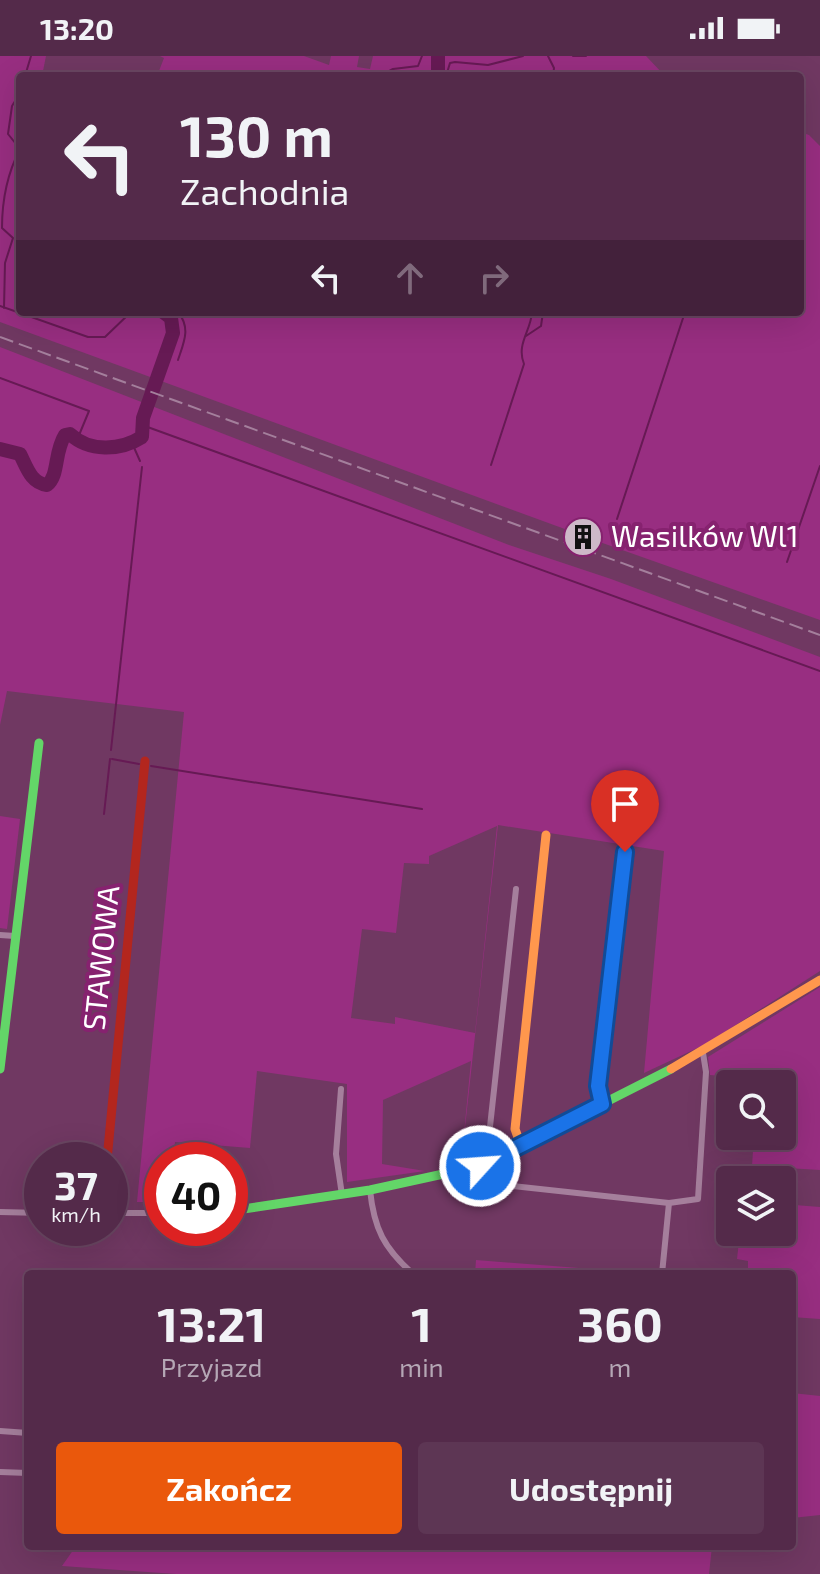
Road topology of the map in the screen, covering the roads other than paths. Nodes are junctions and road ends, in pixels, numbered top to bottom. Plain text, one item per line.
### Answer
1 (39, 743) dead end
2 (145, 761) dead end
3 (546, 835) dead end
4 (625, 852) dead end
5 (516, 889) dead end
6 (0, 935) edge
7 (15, 936) junction
8 (820, 980) edge
9 (3, 999) edge
10 (703, 1053) junction
11 (0, 1069) edge
12 (341, 1089) dead end
13 (602, 1104) junction
14 (109, 1142) edge
15 (521, 1146) junction
16 (492, 1160) junction
17 (480, 1166) junction
18 (370, 1190) junction
19 (342, 1195) junction
20 (669, 1203) junction
21 (248, 1208) edge
22 (0, 1212) edge
23 (24, 1213) edge
24 (409, 1270) edge
25 (662, 1270) edge
26 (0, 1431) edge
27 (24, 1433) edge
28 (0, 1472) edge
29 (24, 1473) edge

1 - 7 street
2 - 14 street, STAWOWA
3 - 15 street
4 - 13 street
5 - 16 street
6 - 7 street
7 - 9 street
8 - 10 street
9 - 11 street
10 - 13 street
10 - 20 street
12 - 19 street
13 - 15 street
15 - 16 street
16 - 17 street
17 - 18 street
17 - 20 street
18 - 19 street
18 - 24 street
19 - 21 street
20 - 25 street
22 - 23 street
26 - 27 street
28 - 29 street

